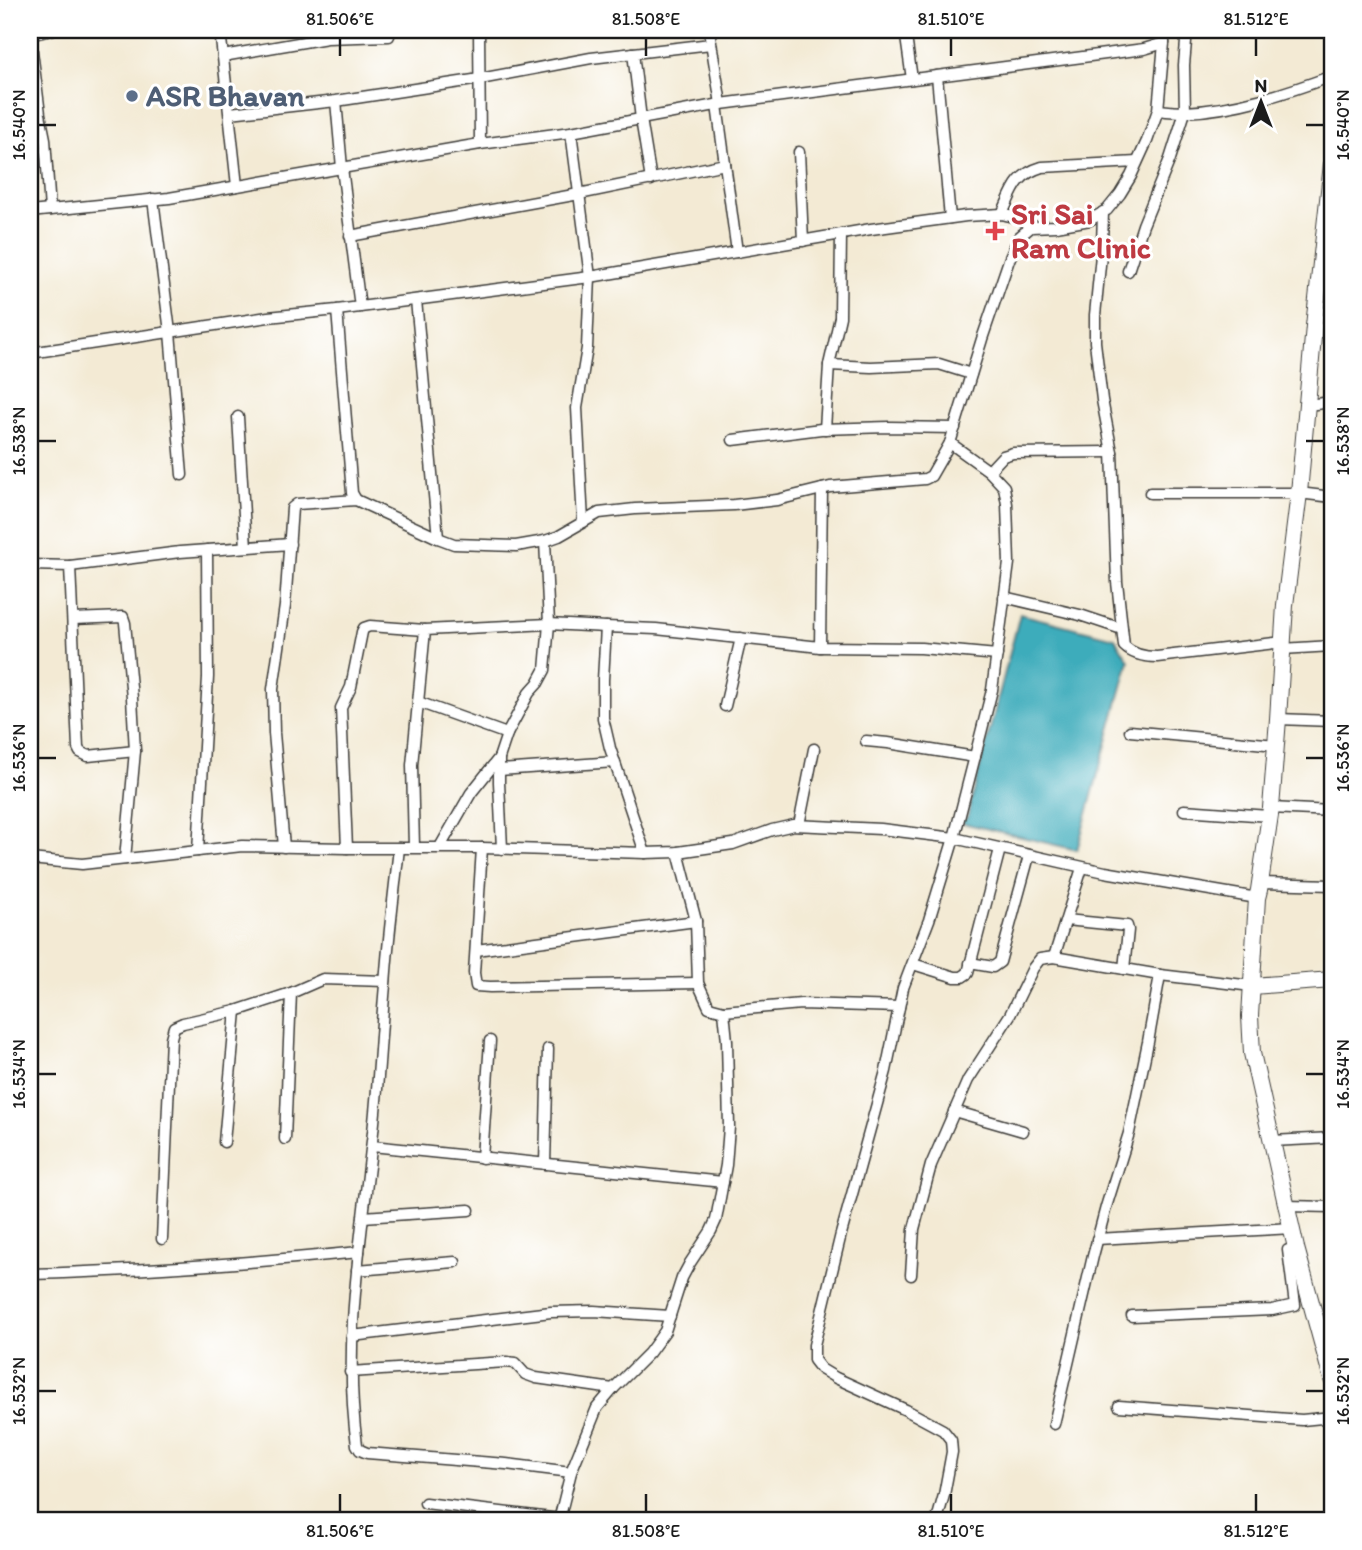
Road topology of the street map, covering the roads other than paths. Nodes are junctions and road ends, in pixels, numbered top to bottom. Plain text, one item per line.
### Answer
1 (51, 30) edge
2 (220, 30) edge
3 (479, 30) edge
4 (709, 30) edge
5 (905, 30) edge
6 (1163, 30) edge
7 (1187, 30) edge
8 (30, 35) edge
9 (389, 36) dead end
10 (1164, 43) junction
11 (711, 44) junction
12 (633, 53) junction
13 (223, 56) junction
14 (937, 76) junction
15 (1332, 76) edge
16 (480, 79) junction
17 (912, 79) junction
18 (336, 101) junction
19 (719, 105) junction
20 (1158, 110) junction
21 (1185, 112) junction
22 (230, 113) junction
23 (641, 119) junction
24 (571, 132) junction
25 (480, 144) junction
26 (799, 152) dead end
27 (1137, 162) junction
28 (725, 164) junction
29 (1332, 164) edge
30 (342, 168) junction
31 (652, 180) junction
32 (237, 186) junction
33 (579, 194) junction
34 (153, 199) junction
35 (50, 210) junction
36 (30, 212) edge
37 (1103, 212) junction
38 (1002, 214) junction
39 (950, 218) junction
40 (1031, 227) junction
41 (841, 234) junction
42 (350, 236) junction
43 (803, 241) junction
44 (737, 252) junction
45 (1128, 271) dead end
46 (590, 277) junction
47 (416, 300) junction
48 (360, 307) junction
49 (337, 310) junction
50 (170, 332) junction
51 (30, 352) edge
52 (829, 365) junction
53 (971, 374) junction
54 (1332, 402) edge
55 (1307, 405) junction
56 (238, 417) dead end
57 (955, 428) junction
58 (825, 429) junction
59 (733, 440) dead end
60 (950, 443) junction
61 (1112, 453) junction
62 (989, 471) junction
63 (182, 475) dead end
64 (822, 489) junction
65 (1298, 493) junction
66 (1150, 494) dead end
67 (1332, 497) edge
68 (356, 500) junction
69 (583, 522) junction
70 (438, 538) junction
71 (545, 541) junction
72 (290, 544) junction
73 (246, 547) junction
74 (207, 550) junction
75 (30, 565) edge
76 (70, 566) junction
77 (1004, 597) junction
78 (73, 619) junction
79 (549, 624) junction
80 (606, 627) junction
81 (1122, 629) junction
82 (425, 630) junction
83 (741, 638) junction
84 (1283, 646) junction
85 (1332, 646) edge
86 (820, 647) junction
87 (997, 655) junction
88 (418, 702) junction
89 (726, 706) dead end
90 (1278, 719) junction
91 (1332, 721) edge
92 (1130, 731) dead end
93 (507, 734) junction
94 (866, 741) dead end
95 (1276, 745) junction
96 (814, 749) dead end
97 (135, 751) junction
98 (975, 757) junction
99 (499, 758) junction
100 (615, 762) junction
101 (499, 770) junction
102 (1184, 810) dead end
103 (1332, 811) edge
104 (1270, 812) junction
105 (799, 825) junction
106 (954, 838) junction
107 (284, 847) junction
108 (414, 847) junction
109 (346, 848) junction
110 (399, 848) junction
111 (440, 848) junction
112 (482, 848) junction
113 (502, 849) junction
114 (1000, 849) junction
115 (198, 851) junction
116 (678, 852) junction
117 (645, 853) junction
118 (1029, 856) junction
119 (30, 859) edge
120 (125, 859) junction
121 (1082, 868) junction
122 (1332, 885) edge
123 (1259, 890) junction
124 (1066, 920) junction
125 (696, 921) junction
126 (476, 950) junction
127 (1054, 957) junction
128 (970, 963) junction
129 (913, 964) junction
130 (1124, 969) junction
131 (1160, 975) junction
132 (1332, 980) edge
133 (385, 981) junction
134 (698, 983) junction
135 (1252, 986) junction
136 (291, 993) junction
137 (899, 1007) junction
138 (236, 1011) junction
139 (724, 1011) junction
140 (490, 1041) dead end
141 (548, 1049) dead end
142 (954, 1111) junction
143 (1023, 1131) dead end
144 (1332, 1138) edge
145 (285, 1139) dead end
146 (1272, 1141) junction
147 (224, 1142) dead end
148 (372, 1146) junction
149 (482, 1158) junction
150 (545, 1164) junction
151 (723, 1182) junction
152 (1286, 1206) junction
153 (1332, 1207) edge
154 (469, 1210) dead end
155 (363, 1217) junction
156 (1292, 1228) junction
157 (162, 1239) dead end
158 (1097, 1239) junction
159 (1296, 1248) junction
160 (359, 1252) junction
161 (455, 1262) dead end
162 (357, 1270) junction
163 (30, 1274) edge
164 (911, 1275) dead end
165 (670, 1316) junction
166 (1132, 1317) dead end
167 (352, 1336) junction
168 (350, 1372) junction
169 (1332, 1379) edge
170 (613, 1389) junction
171 (1119, 1406) dead end
172 (1326, 1418) edge
173 (1054, 1424) dead end
174 (571, 1472) junction
175 (425, 1503) dead end
176 (560, 1519) edge
177 (937, 1520) edge

1 - 8 street
2 - 13 street
3 - 16 street
4 - 11 street
5 - 17 street
6 - 10 street
7 - 21 street
8 - 35 street
9 - 13 street
10 - 14 street
10 - 20 street
11 - 12 street
11 - 19 street
12 - 16 street
12 - 23 street
13 - 22 street
14 - 17 street
14 - 39 street
15 - 21 street
16 - 18 street
16 - 25 street
17 - 19 street
18 - 22 street
18 - 30 street
19 - 23 street
19 - 28 street
20 - 21 street
20 - 27 street
21 - 45 street
22 - 32 street
23 - 24 street
23 - 31 street
24 - 25 street
24 - 33 street
25 - 30 street
26 - 43 street
27 - 37 street
27 - 38 street
28 - 31 street
28 - 44 street
29 - 55 main road
30 - 32 street
30 - 42 street
31 - 33 street
32 - 34 street
33 - 42 street
33 - 46 street
34 - 35 street
34 - 50 street
35 - 36 street
37 - 40 street
37 - 61 street
38 - 39 street
38 - 40 street
39 - 41 street
40 - 53 street
41 - 43 street
41 - 52 street
42 - 48 street
43 - 44 street
44 - 46 street
46 - 47 street
46 - 69 street
47 - 48 street
47 - 70 street
48 - 49 street
49 - 50 street
49 - 68 street
50 - 51 street
50 - 63 street
52 - 53 street
52 - 58 street
53 - 57 street
54 - 55 street
55 - 65 main road
56 - 73 street
57 - 58 street
57 - 60 street
58 - 59 street
60 - 62 street
60 - 64 street
61 - 62 street
61 - 81 street
62 - 77 street
64 - 69 street
64 - 86 street
65 - 66 street
65 - 67 street
65 - 84 main road
68 - 70 street
68 - 72 street
69 - 71 street
70 - 71 street
71 - 79 street
72 - 73 street
72 - 107 street
73 - 74 street
74 - 76 street
74 - 115 street
75 - 76 street
76 - 78 street
77 - 81 street
77 - 87 street
78 - 97 street
78 - 97 street
79 - 80 street
79 - 82 street
79 - 93 street
80 - 83 street
80 - 100 street
81 - 84 street
82 - 88 street
82 - 109 street
83 - 86 street
83 - 89 street
84 - 85 street
84 - 90 main road
86 - 87 street
87 - 98 street
88 - 93 street
88 - 108 street
90 - 91 street
90 - 95 main road
92 - 95 street
93 - 99 street
94 - 98 street
95 - 104 main road
96 - 105 street
97 - 120 street
98 - 106 street
99 - 101 street
99 - 111 street
100 - 101 street
100 - 117 street
101 - 113 street
102 - 104 street
103 - 104 street
104 - 123 main road
105 - 106 street
105 - 116 street
106 - 114 street
106 - 129 street
107 - 109 street
107 - 115 street
108 - 110 street
108 - 111 street
109 - 110 street
110 - 133 street
111 - 112 street
112 - 113 street
112 - 126 street
113 - 117 street
114 - 118 street
114 - 128 street
115 - 120 street
116 - 117 street
116 - 125 street
118 - 121 street
118 - 128 street
119 - 120 street
121 - 123 street
121 - 124 street
122 - 123 street
123 - 135 main road
124 - 127 street
124 - 130 street
125 - 126 street
125 - 134 street
126 - 134 street
127 - 130 street
127 - 142 street
128 - 129 street
129 - 137 street
130 - 131 street
131 - 135 street
131 - 158 street
132 - 135 main road
133 - 136 street
133 - 148 street
134 - 139 street
135 - 146 main road
136 - 138 street
136 - 145 street
137 - 139 street
137 - 177 street
138 - 147 street
138 - 157 street
139 - 151 street
140 - 149 street
141 - 150 street
142 - 143 street
142 - 164 street
144 - 146 street
146 - 152 main road
148 - 149 street
148 - 155 street
149 - 150 street
150 - 151 street
151 - 165 street
152 - 153 street
152 - 156 main road
154 - 155 street
155 - 160 street
156 - 158 street
156 - 159 main road
158 - 173 street
159 - 166 street
159 - 169 main road
160 - 162 street
160 - 163 street
161 - 162 street
162 - 167 street
165 - 167 street
165 - 170 street
167 - 168 street
168 - 170 street
168 - 174 street
170 - 174 street
171 - 172 street
174 - 176 street
175 - 176 street

